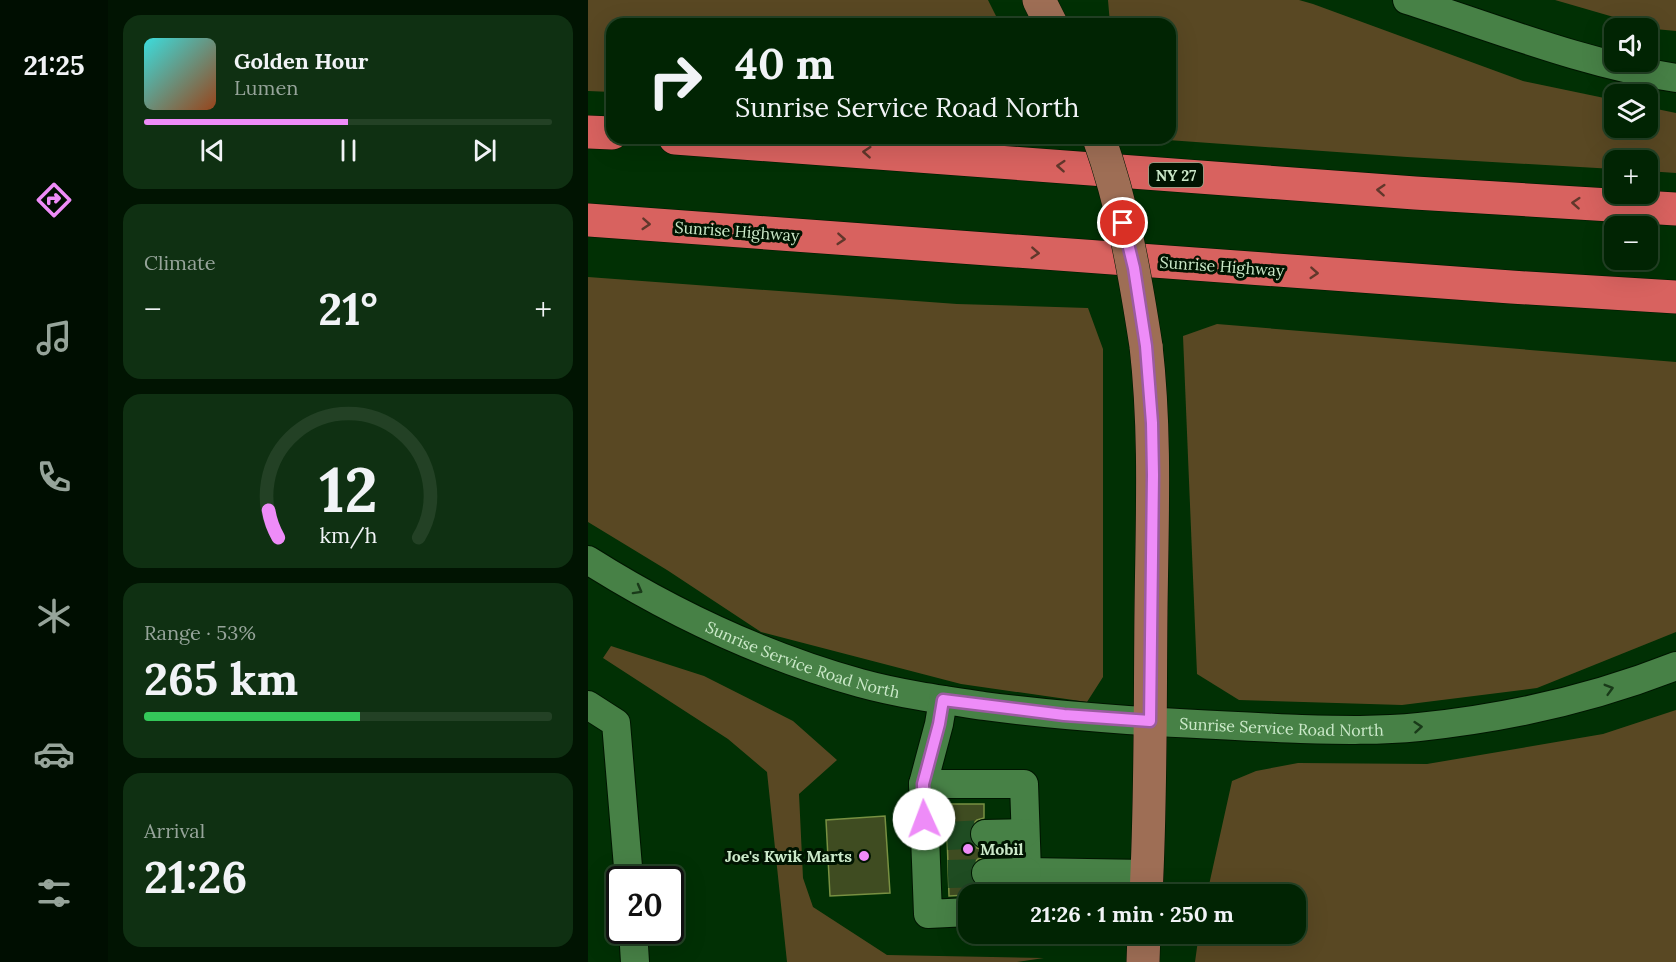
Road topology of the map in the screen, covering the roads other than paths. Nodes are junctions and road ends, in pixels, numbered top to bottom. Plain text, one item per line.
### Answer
1 (1039, 0) edge
2 (1407, 0) edge
3 (1048, 18) edge
4 (1676, 78) edge
5 (588, 132) edge
6 (606, 133) edge
7 (756, 144) edge
8 (1101, 144) edge
9 (1676, 209) edge
10 (588, 220) edge
11 (1676, 297) edge
12 (595, 572) edge
13 (1676, 666) edge
14 (943, 700) junction
15 (588, 705) edge
16 (1150, 721) junction
17 (923, 784) junction
18 (1025, 833) junction
19 (985, 834) tunnel mouth
20 (628, 866) edge
21 (986, 873) tunnel mouth
22 (1021, 883) edge
23 (1147, 884) edge
24 (958, 913) edge
25 (634, 944) edge
26 (1144, 944) edge
27 (635, 962) edge
28 (1143, 962) edge

1 - 3 main road
2 - 4 street
5 - 6 highway
9 -> 7 highway, NY 27
8 - 16 main road, bridge
10 -> 11 highway, Sunrise Highway
12 -> 14 street, Sunrise Service Road North
16 -> 13 street, Sunrise Service Road North
14 - 16 street, Sunrise Service Road North
14 - 17 street
15 - 20 street
16 - 23 main road
17 - 18 street
17 - 24 street
18 - 19 street
18 - 22 street
21 - 22 street
22 - 23 street
25 - 27 street
26 - 28 main road

